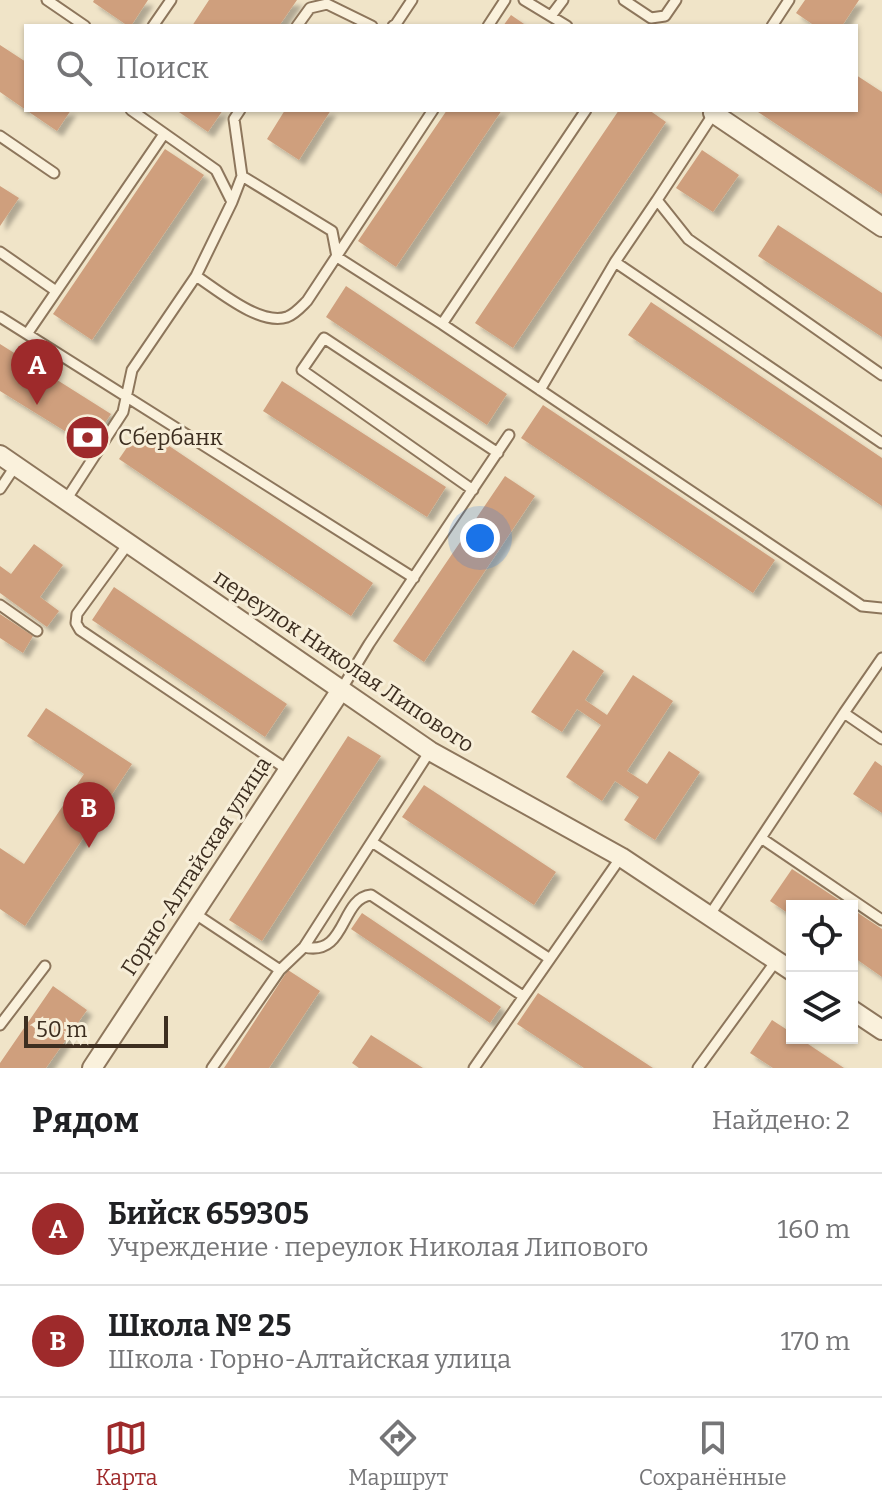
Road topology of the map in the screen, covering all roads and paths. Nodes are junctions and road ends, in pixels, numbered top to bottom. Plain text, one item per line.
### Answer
1 (47, 0) edge
2 (171, 0) edge
3 (412, 0) edge
4 (505, 0) edge
5 (524, 0) edge
6 (563, 0) edge
7 (624, 0) edge
8 (676, 0) edge
9 (789, 0) edge
10 (551, 16) junction
11 (82, 24) edge
12 (154, 24) edge
13 (298, 24) edge
14 (368, 24) edge
15 (396, 24) edge
16 (489, 24) edge
17 (564, 24) edge
18 (773, 24) edge
19 (134, 112) edge
20 (239, 112) edge
21 (432, 112) edge
22 (585, 112) edge
23 (711, 112) edge
24 (713, 112) edge
25 (164, 134) junction
26 (0, 136) edge
27 (54, 173) dead end
28 (242, 176) junction
29 (657, 200) junction
30 (232, 202) junction
31 (882, 227) edge
32 (0, 252) edge
33 (337, 257) junction
34 (615, 262) junction
35 (196, 276) junction
36 (56, 291) junction
37 (0, 317) edge
38 (442, 324) junction
39 (27, 334) junction
40 (882, 375) edge
41 (540, 390) junction
42 (126, 396) junction
43 (509, 435) dead end
44 (882, 443) edge
45 (498, 453) junction
46 (8, 460) edge
47 (0, 489) edge
48 (473, 490) junction
49 (66, 500) junction
50 (128, 544) junction
51 (414, 578) junction
52 (0, 605) edge
53 (882, 608) edge
54 (37, 631) dead end
55 (882, 658) edge
56 (341, 690) junction
57 (844, 713) junction
58 (882, 739) edge
59 (430, 751) junction
60 (288, 770) junction
61 (761, 838) junction
62 (372, 842) junction
63 (621, 857) junction
64 (194, 913) junction
65 (709, 916) junction
66 (882, 920) edge
67 (304, 947) junction
68 (550, 959) junction
69 (784, 965) edge
70 (45, 966) dead end
71 (280, 970) junction
72 (523, 996) junction
73 (4, 1012) edge
74 (858, 1014) edge
75 (0, 1025) edge
76 (882, 1030) edge
77 (479, 1066) edge
78 (701, 1067) edge
79 (92, 1068) edge
80 (212, 1068) edge

1 - 11 lane
2 - 12 lane
3 - 15 lane
4 - 16 lane
5 - 10 lane
6 - 10 lane
7 - 8 lane
9 - 18 lane
10 - 17 lane
13 - 14 lane
19 - 25 lane
20 - 28 lane
21 - 33 lane
22 - 38 lane
23 - 29 lane
24 - 31 street
25 - 30 lane
25 - 36 lane
26 - 27 lane
28 - 30 lane
28 - 33 lane
29 - 34 lane
29 - 40 lane
30 - 35 lane
32 - 36 lane
33 - 35 lane
33 - 38 lane
34 - 41 lane
34 - 44 lane
35 - 42 lane
36 - 39 lane
37 - 39 lane
38 - 41 lane
39 - 42 lane
41 - 53 lane
42 - 49 lane
42 - 51 lane
43 - 45 lane
45 - 48 lane
45 - 48 lane
46 - 47 lane
46 - 49 street, переулок Николая Липового
48 - 51 lane
49 - 50 street, переулок Николая Липового
50 - 56 street, переулок Николая Липового
50 - 60 lane
51 - 56 lane
52 - 54 lane
55 - 57 lane
56 - 59 street, переулок Николая Липового
56 - 60 street, Горно-Алтайская улица
57 - 58 lane
57 - 61 lane
59 - 62 lane
59 - 63 street, переулок Николая Липового
60 - 64 street, Горно-Алтайская улица
61 - 65 lane
61 - 66 lane
62 - 67 lane
62 - 68 lane
63 - 65 street, переулок Николая Липового
63 - 68 lane
64 - 71 lane
64 - 79 street, Горно-Алтайская улица
65 - 69 street, переулок Николая Липового
67 - 71 lane
67 - 72 lane
68 - 72 lane
69 - 78 lane
70 - 73 lane
71 - 80 lane
72 - 77 lane
73 - 75 lane
74 - 76 street

